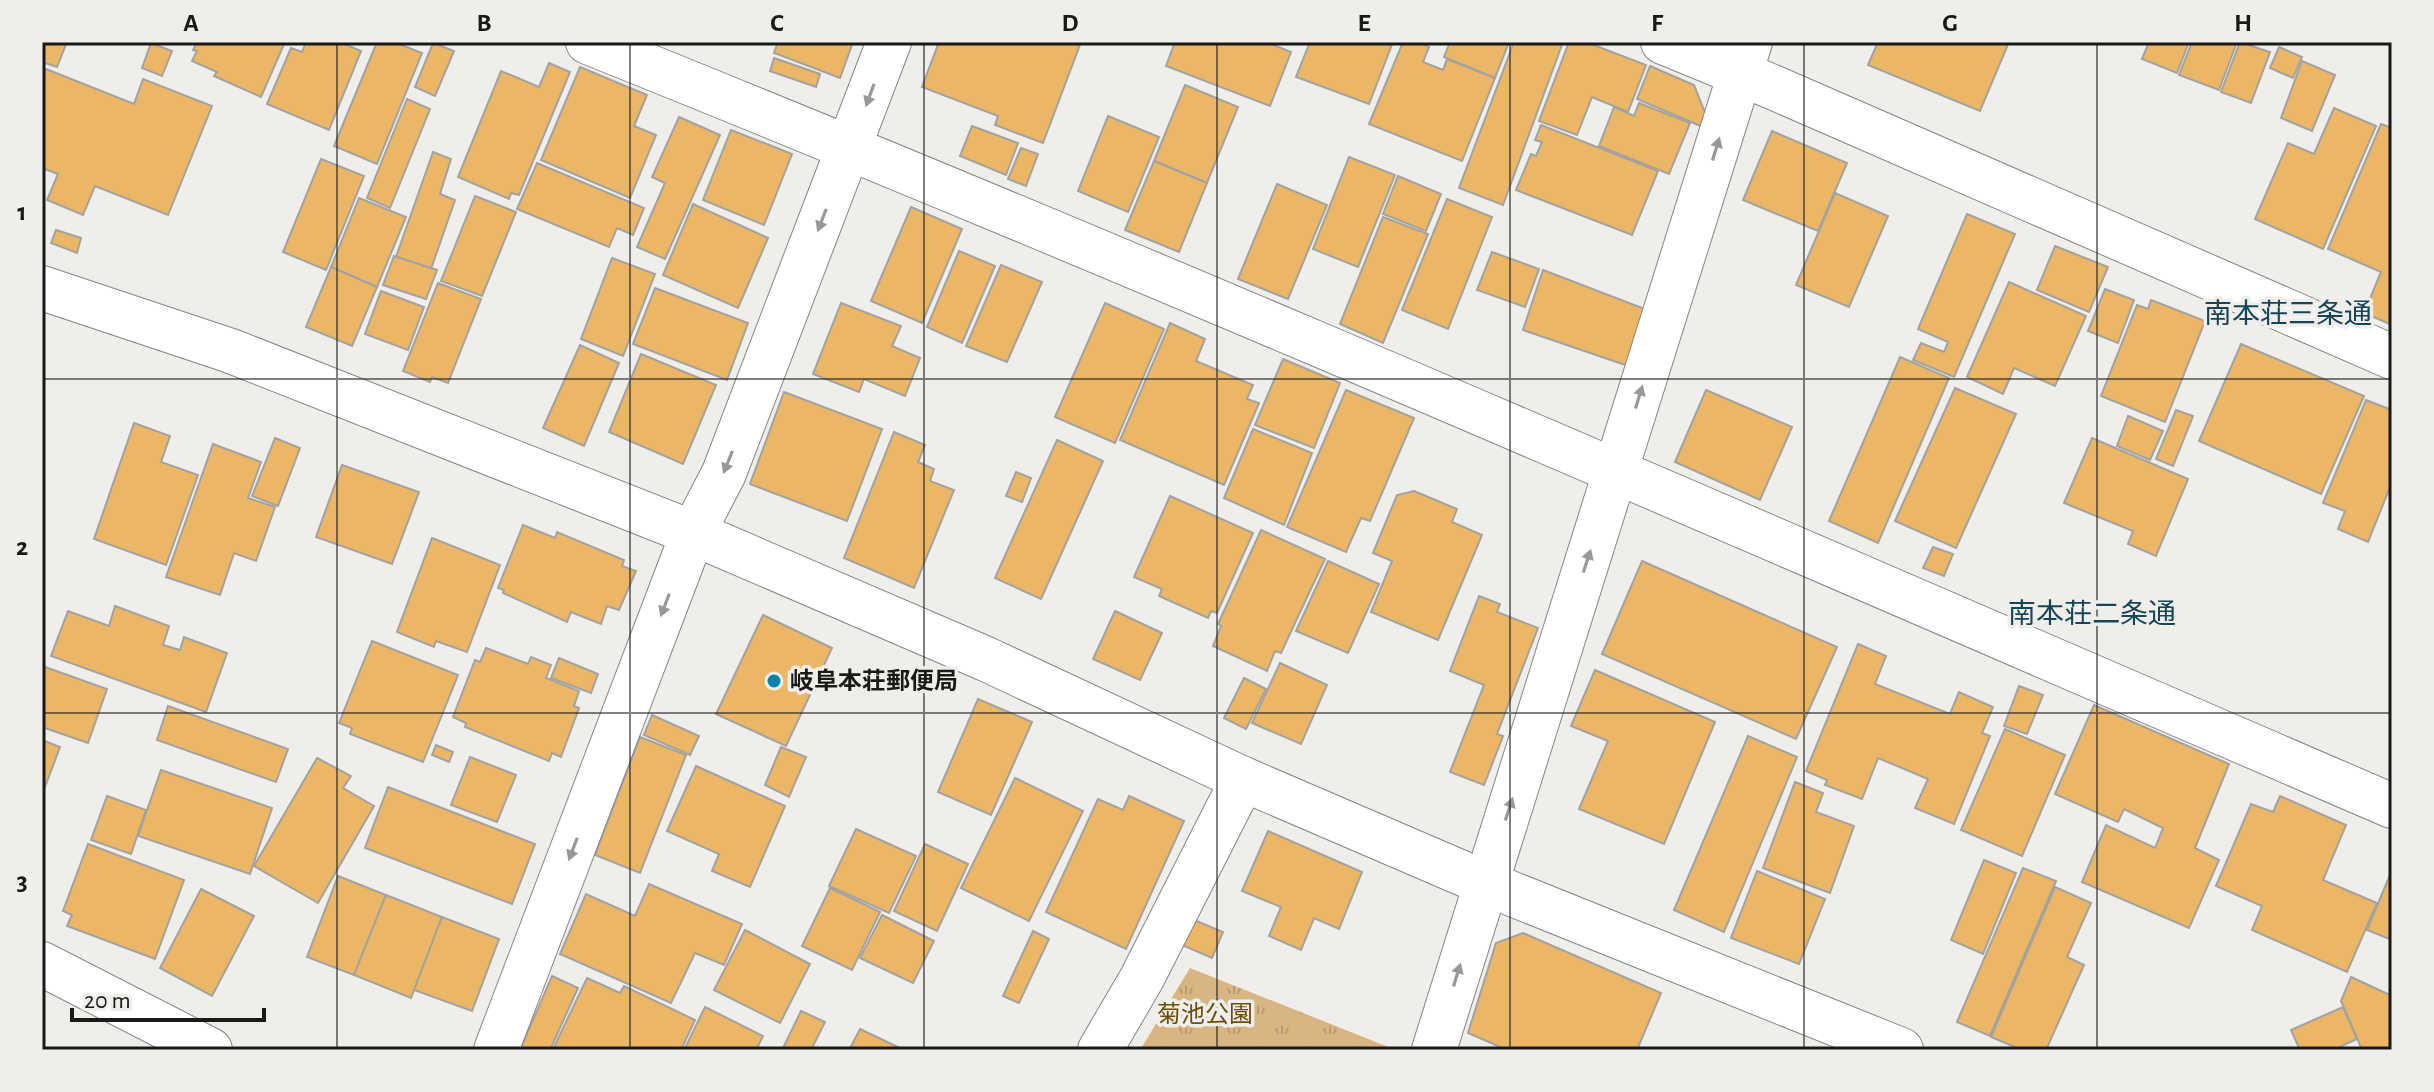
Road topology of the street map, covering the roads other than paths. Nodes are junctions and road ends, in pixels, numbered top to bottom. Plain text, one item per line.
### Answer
1 (588, 42) edge
2 (889, 42) edge
3 (1663, 42) edge
4 (1745, 58) edge
5 (850, 147) junction
6 (42, 288) edge
7 (2392, 357) edge
8 (1616, 472) junction
9 (693, 533) junction
10 (1243, 779) junction
11 (2392, 806) edge
12 (1485, 883) junction
13 (42, 964) edge
14 (210, 1050) edge
15 (496, 1050) edge
16 (1100, 1050) edge
17 (1434, 1050) edge
18 (1901, 1050) edge

1 - 5 street
2 -> 5 street
3 - 4 street
4 - 7 street
8 -> 4 street
5 - 8 street
5 -> 9 street
6 - 9 street
8 - 11 street
12 -> 8 street
9 - 10 street
9 -> 15 street
10 - 12 street
10 - 16 street
17 -> 12 street
12 - 18 street
13 - 14 street

